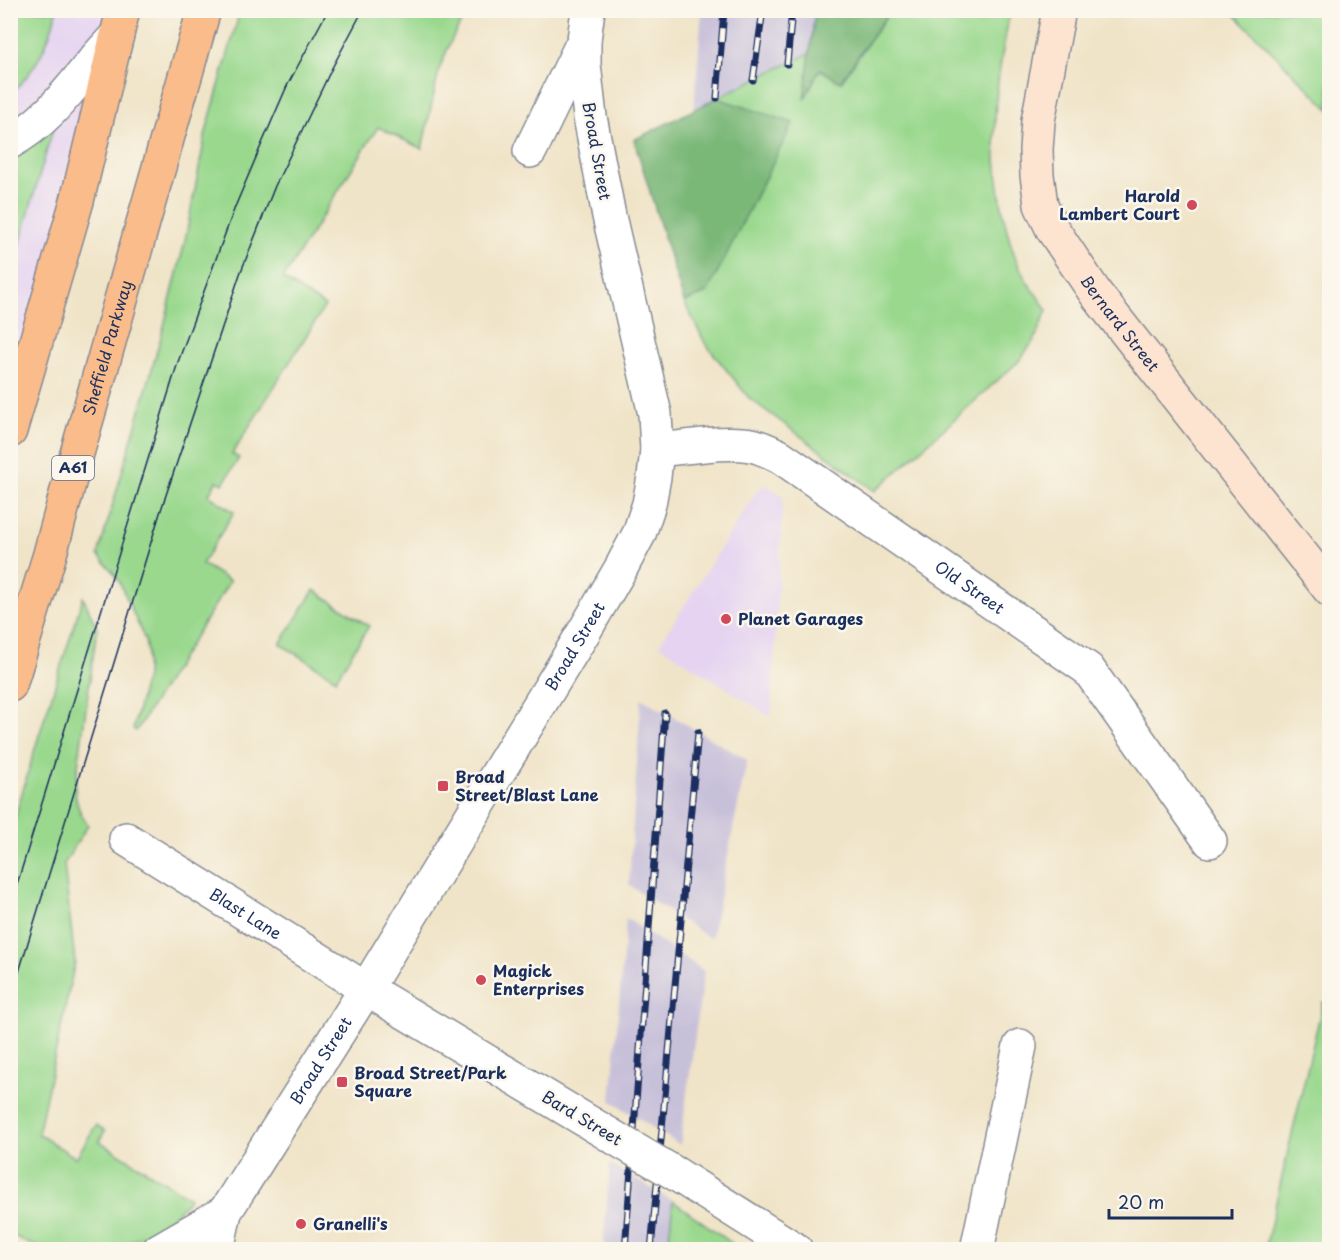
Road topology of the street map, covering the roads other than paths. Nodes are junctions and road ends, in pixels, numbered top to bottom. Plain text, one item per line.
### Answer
1 (204, 10) edge
2 (1059, 10) edge
3 (120, 23) edge
4 (586, 25) edge
5 (10, 142) edge
6 (530, 151) dead end
7 (10, 431) edge
8 (657, 450) junction
9 (1329, 590) edge
10 (10, 685) edge
11 (126, 839) dead end
12 (1210, 841) dead end
13 (366, 989) junction
14 (1020, 1046) dead end
15 (225, 1212) junction
16 (159, 1250) edge
17 (217, 1250) edge
18 (796, 1250) edge
19 (976, 1250) edge

1 - 10 highway, Sheffield Parkway / A61
2 - 9 main road, Bernard Street
3 - 5 street
3 - 7 highway
4 - 6 street
4 - 8 street, Broad Street
8 - 12 street, Old Street
8 - 13 street, Broad Street
11 - 13 street, Blast Lane
13 - 15 street, Broad Street
13 - 18 street, Bard Street, bridge
14 - 19 street
15 - 16 street, Broad Street
15 - 17 street, Broad Street

